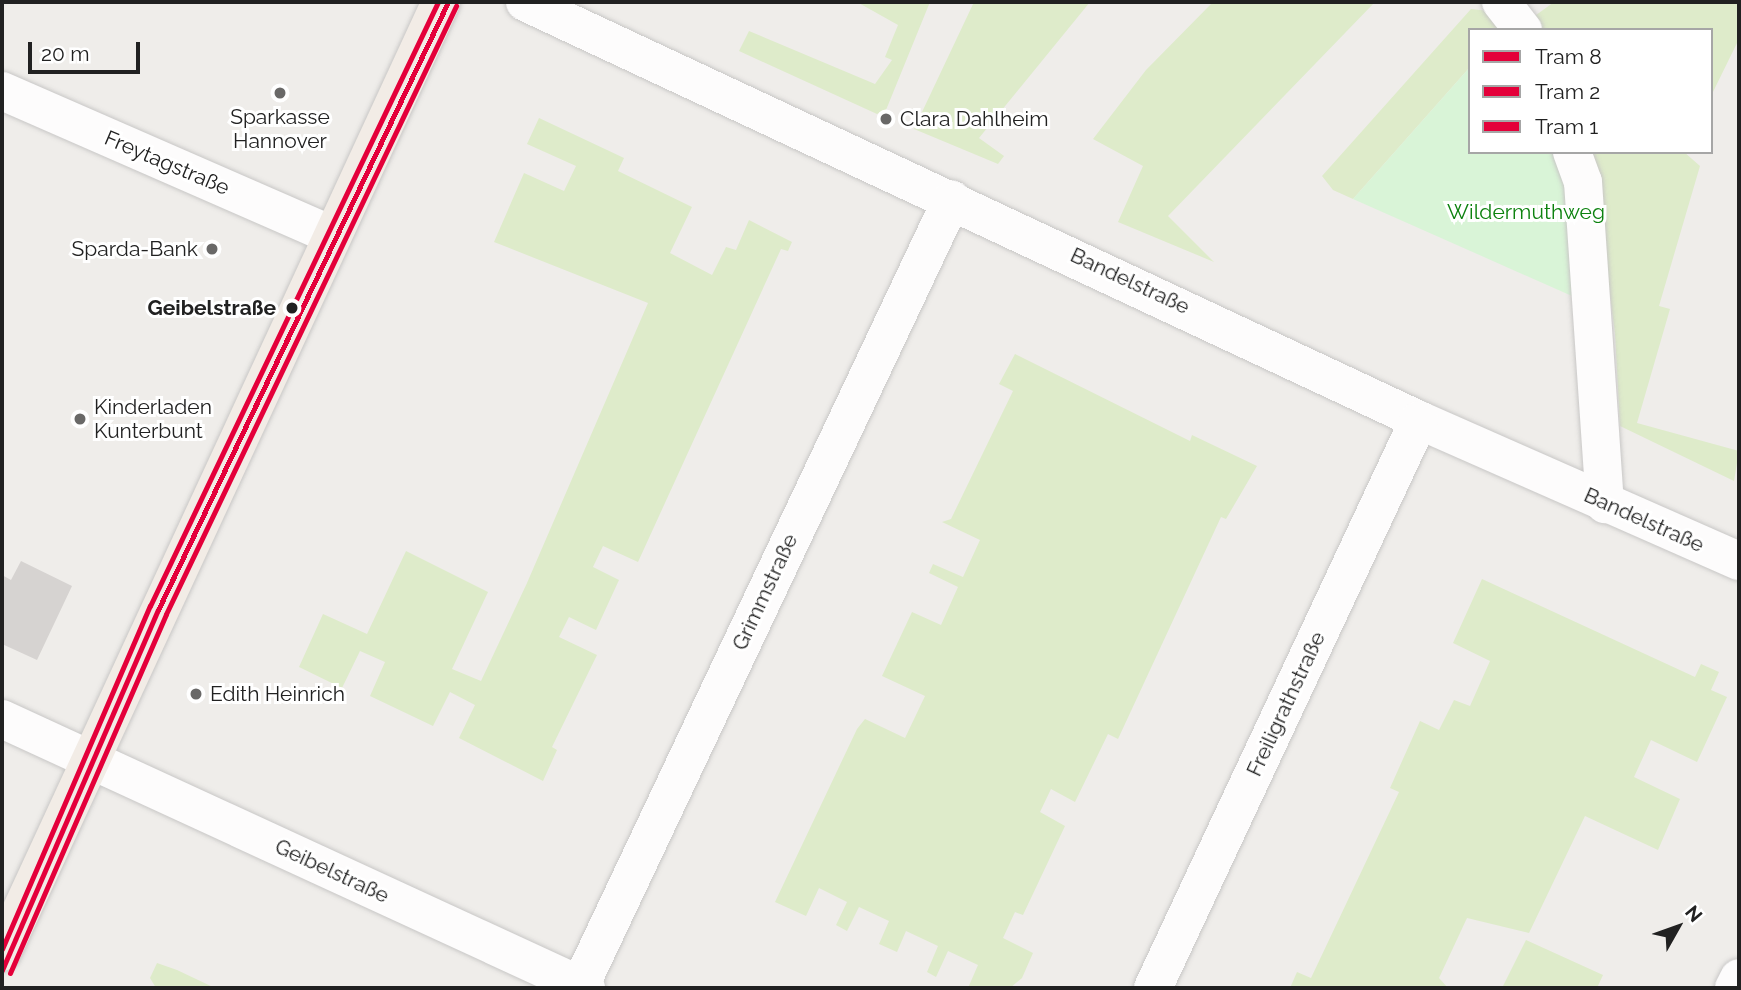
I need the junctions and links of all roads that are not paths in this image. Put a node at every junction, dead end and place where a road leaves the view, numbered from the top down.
1 (441, 2) edge
2 (526, 2) edge
3 (1501, 2) edge
4 (1521, 28) edge
5 (2, 92) edge
6 (1573, 154) edge
7 (952, 199) junction
8 (332, 235) junction
9 (1419, 419) junction
10 (1605, 503) junction
11 (1738, 555) edge
12 (2, 719) edge
13 (89, 760) junction
14 (2, 952) edge
15 (1739, 978) edge
16 (583, 987) edge
17 (1153, 988) edge
18 (1734, 988) edge

1 - 8 main road
2 - 7 street, Bandelstraße
3 - 4 street
5 - 8 street, Freytagstraße
6 - 10 street
7 - 9 street, Bandelstraße
7 - 16 street, Grimmstraße
8 - 13 main road
9 - 10 street, Bandelstraße
9 - 17 street, Freiligrathstraße
10 - 11 street, Bandelstraße
12 - 13 street, Geibelstraße
13 - 14 main road
13 - 16 street, Geibelstraße
15 - 18 street

